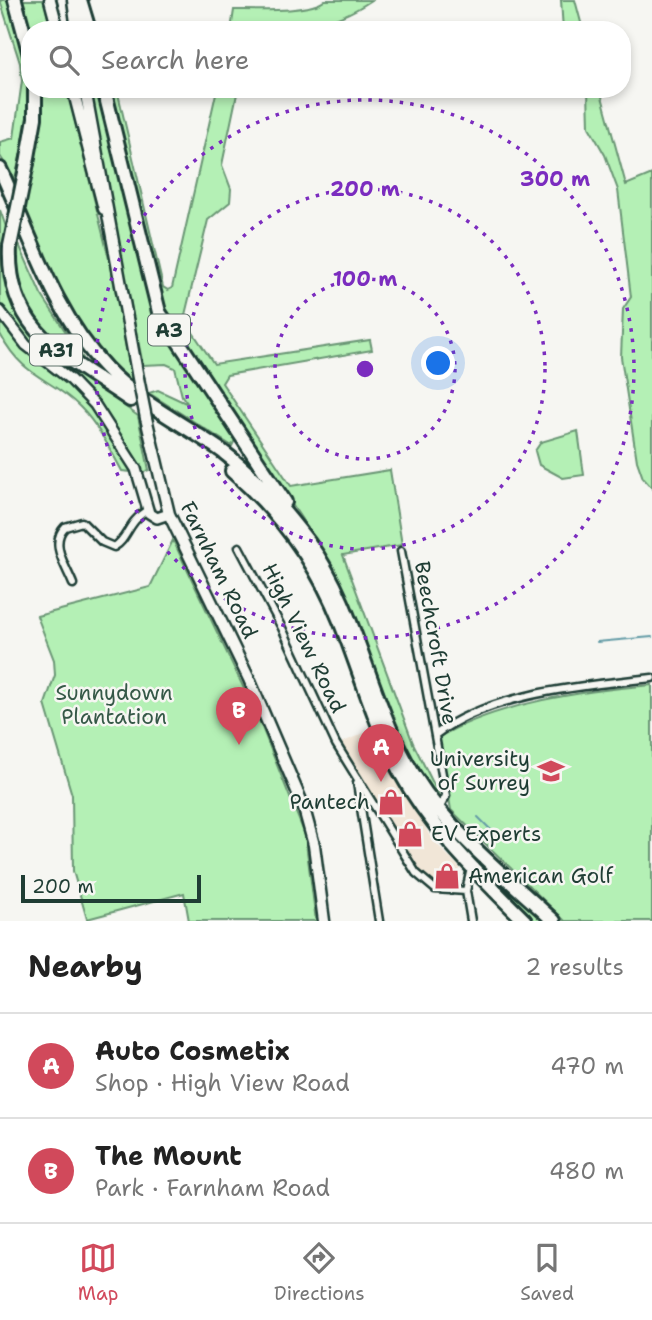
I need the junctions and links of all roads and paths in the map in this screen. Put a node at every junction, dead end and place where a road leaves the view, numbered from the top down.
1 (15, 0) edge
2 (50, 0) edge
3 (73, 0) edge
4 (80, 0) edge
5 (56, 21) edge
6 (76, 21) edge
7 (86, 21) edge
8 (21, 22) edge
9 (35, 98) edge
10 (75, 98) edge
11 (87, 98) edge
12 (106, 98) edge
13 (0, 169) edge
14 (0, 190) edge
15 (110, 226) junction
16 (0, 311) edge
17 (130, 400) junction
18 (147, 510) junction
19 (169, 514) junction
20 (306, 539) junction
21 (239, 547) dead end
22 (401, 551) dead end
23 (73, 584) dead end
24 (652, 678) edge
25 (435, 735) junction
26 (357, 781) junction
27 (372, 804) junction
28 (361, 808) junction
29 (433, 814) junction
30 (471, 868) junction
31 (466, 891) junction
32 (324, 921) edge
33 (379, 921) edge
34 (471, 921) edge
35 (525, 921) edge
36 (555, 921) edge

1 - 8 highway
2 - 5 main road
3 - 6 main road
4 - 7 highway
9 - 17 highway, A31, bridge
10 - 15 main road, Farnham Road
11 - 15 main road, Farnham Road
12 - 20 highway, A3
13 - 20 highway, A3
14 - 17 highway, A3
15 - 19 main road, Farnham Road, bridge
16 - 18 street
17 - 29 highway, A3
18 - 19 street
18 - 23 street
19 - 32 main road, Farnham Road
20 - 29 highway, A3
21 - 26 street, High View Road
22 - 25 street, Beechcroft Drive
24 - 25 street
25 - 29 street, Beechcroft Drive
26 - 27 street, High View Road
26 - 28 street, High View Road
27 - 28 street
27 - 31 street, High View Road
28 - 33 street, High View Road
29 - 30 highway, A3
29 - 36 highway, A3
30 - 31 street
30 - 35 highway, A3
31 - 34 street

